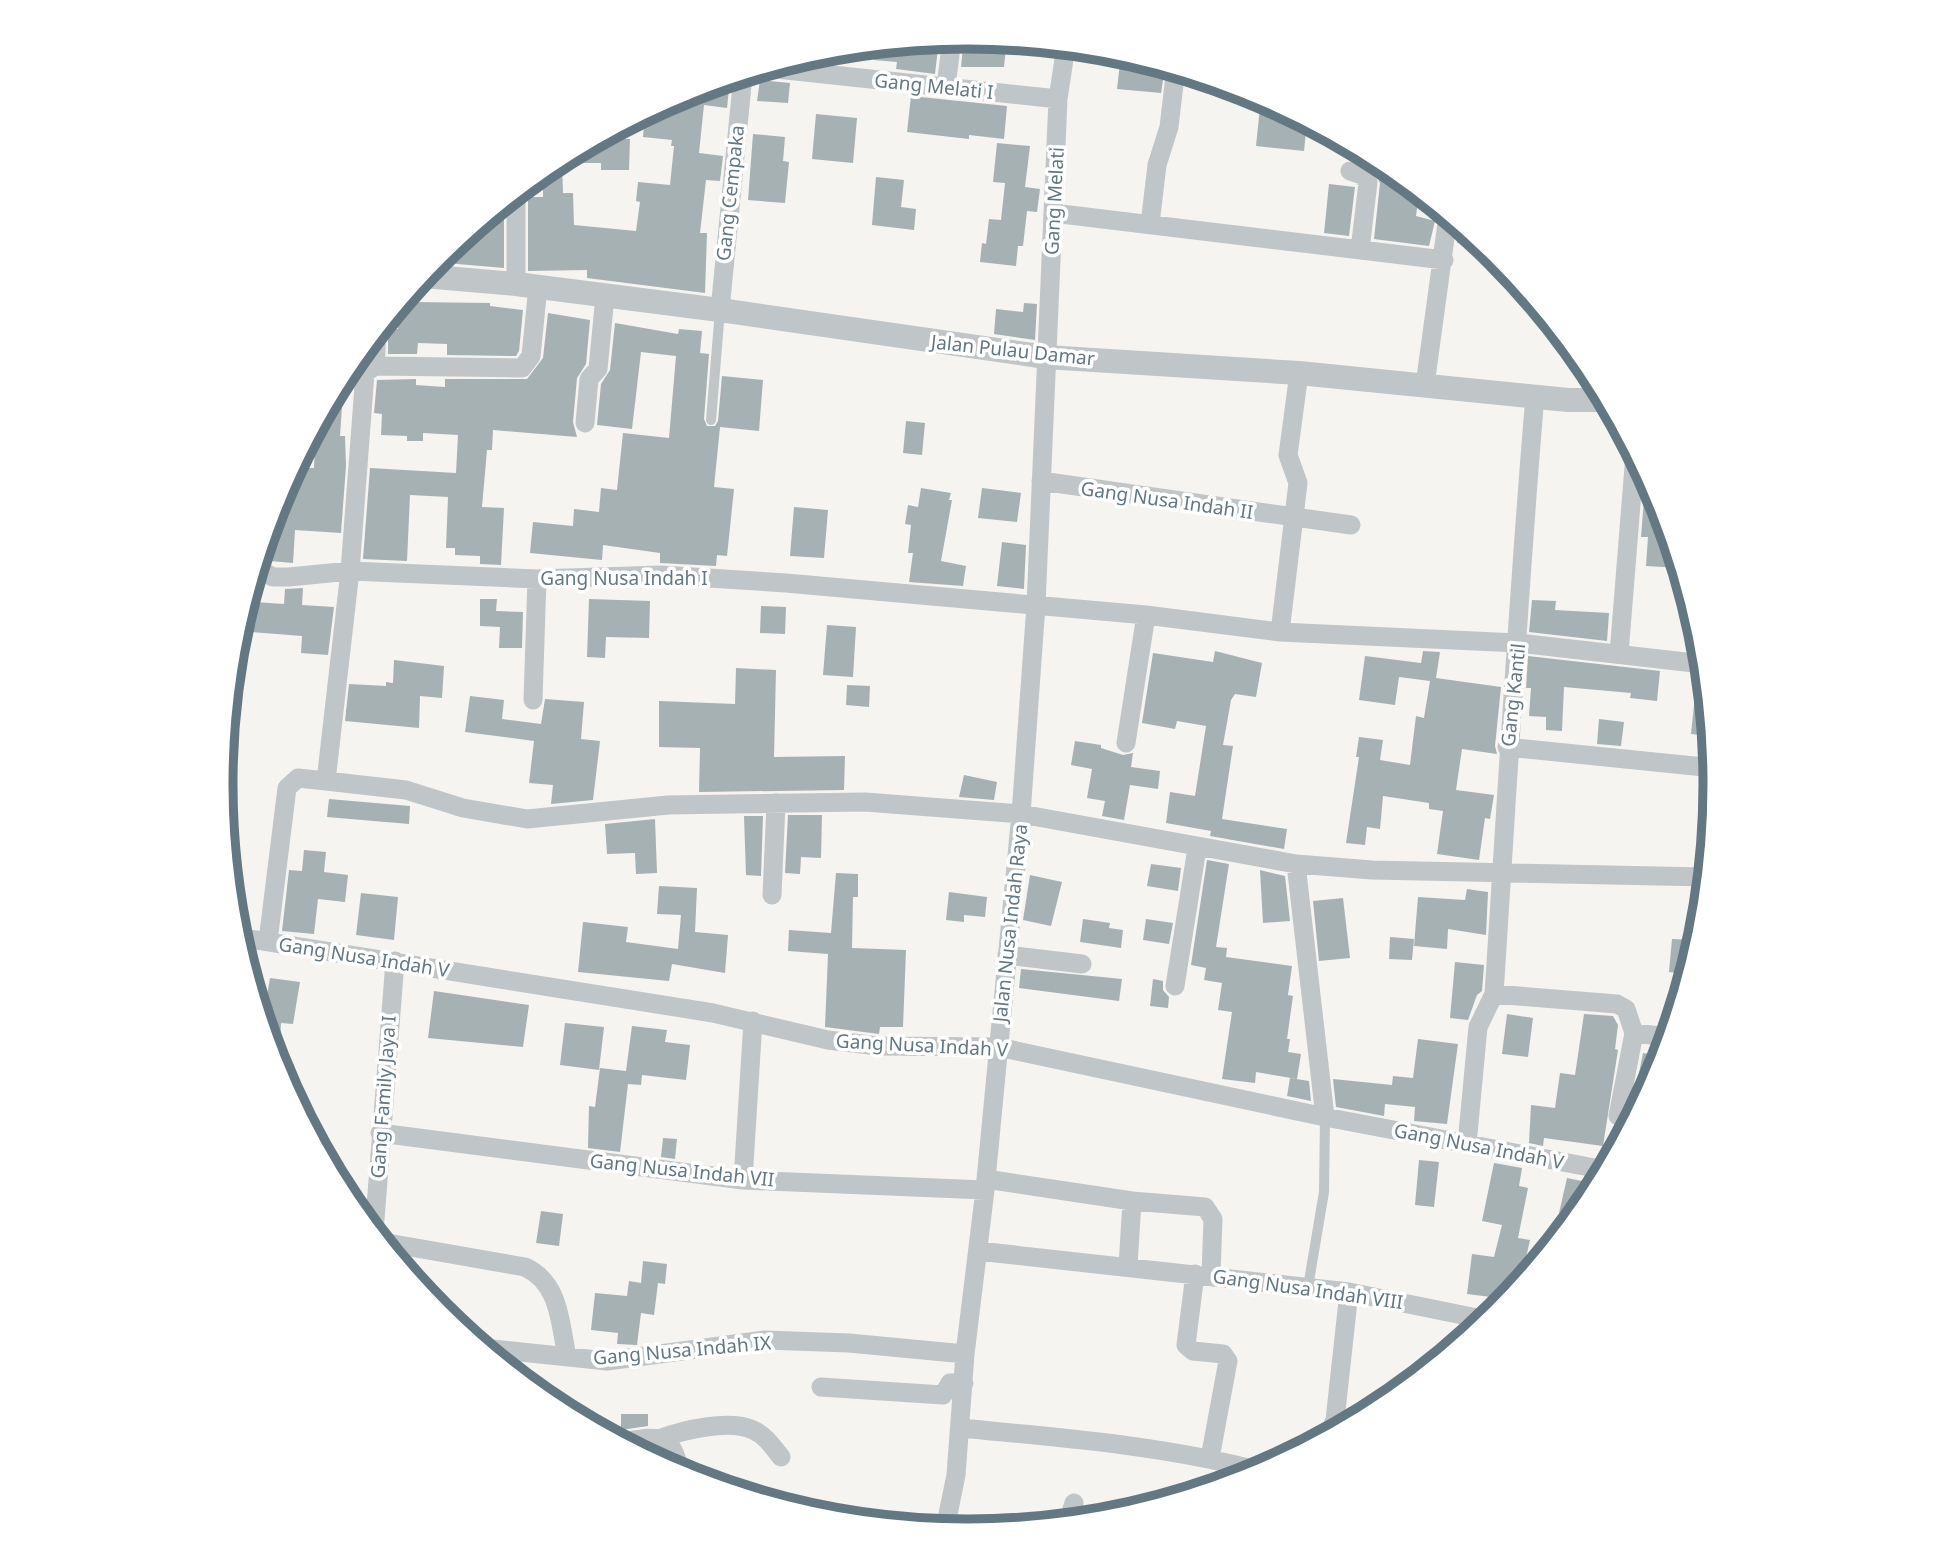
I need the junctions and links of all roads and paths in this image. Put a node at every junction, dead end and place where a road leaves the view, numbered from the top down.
1 (951, 50) edge
2 (1065, 55) edge
3 (792, 71) edge
4 (1175, 79) edge
5 (742, 85) edge
6 (946, 87) junction
7 (1058, 99) junction
8 (1350, 171) dead end
9 (517, 204) edge
10 (1053, 213) junction
11 (1150, 224) junction
12 (1447, 226) edge
13 (1360, 250) junction
14 (1444, 260) junction
15 (436, 277) edge
16 (527, 286) junction
17 (605, 296) junction
18 (720, 310) junction
19 (376, 350) edge
20 (1046, 357) junction
21 (375, 366) junction
22 (1299, 373) junction
23 (1425, 385) junction
24 (1535, 396) junction
25 (1594, 399) edge
26 (711, 420) dead end
27 (585, 422) dead end
28 (1633, 473) edge
29 (1041, 481) junction
30 (1293, 518) junction
31 (1351, 525) dead end
32 (350, 571) junction
33 (265, 573) edge
34 (537, 579) junction
35 (1036, 605) junction
36 (1146, 615) junction
37 (1280, 632) junction
38 (1518, 643) junction
39 (1619, 654) junction
40 (1693, 663) edge
41 (533, 700) dead end
42 (1126, 743) dead end
43 (1507, 747) junction
44 (1702, 767) edge
45 (326, 781) junction
46 (776, 803) junction
47 (1021, 814) junction
48 (1197, 848) junction
49 (1296, 864) junction
50 (1502, 871) junction
51 (1697, 877) edge
52 (772, 895) dead end
53 (250, 939) edge
54 (268, 941) junction
55 (1007, 955) junction
56 (395, 961) junction
57 (1082, 964) dead end
58 (1175, 986) dead end
59 (1494, 994) junction
60 (753, 1021) junction
61 (1634, 1034) junction
62 (1658, 1036) edge
63 (998, 1047) junction
64 (1618, 1116) dead end
65 (1325, 1117) junction
66 (380, 1133) junction
67 (1467, 1144) junction
68 (1595, 1168) edge
69 (743, 1180) junction
70 (985, 1185) junction
71 (1132, 1201) junction
72 (375, 1217) edge
73 (395, 1244) edge
74 (978, 1251) junction
75 (1128, 1266) junction
76 (1203, 1275) junction
77 (1308, 1287) junction
78 (1349, 1292) junction
79 (1474, 1317) edge
80 (499, 1350) edge
81 (965, 1354) junction
82 (567, 1357) junction
83 (964, 1383) junction
84 (821, 1387) dead end
85 (1339, 1419) edge
86 (961, 1428) junction
87 (659, 1439) junction
88 (638, 1441) edge
89 (781, 1457) dead end
90 (1210, 1458) junction
91 (677, 1459) edge
92 (1241, 1466) edge
93 (947, 1518) edge

1 - 6 street
2 - 7 street, Gang Melati
3 - 6 street, Gang Melati I
4 - 11 street
5 - 18 street, Gang Cempaka
6 - 7 street, Gang Melati I
7 - 10 street, Gang Melati
8 - 13 street
9 - 16 street
10 - 11 street
10 - 20 street, Gang Melati
11 - 13 street
12 - 14 street
13 - 14 street
14 - 23 street
15 - 16 street, Jalan Pulau Damar
16 - 17 street, Jalan Pulau Damar
16 - 21 street
17 - 18 street, Jalan Pulau Damar
17 - 27 street
18 - 20 street, Jalan Pulau Damar
18 - 26 lane
19 - 21 street
20 - 22 street, Jalan Pulau Damar
20 - 29 street, Jalan Nusa Indah Raya
21 - 32 street
22 - 23 street, Jalan Pulau Damar
22 - 30 street
23 - 24 street, Jalan Pulau Damar
24 - 25 street, Jalan Pulau Damar
24 - 38 street, Gang Kantil
28 - 39 street
29 - 30 street, Gang Nusa Indah II
29 - 35 street, Jalan Nusa Indah Raya
30 - 31 street, Gang Nusa Indah II
30 - 37 street
32 - 33 street, Gang Nusa Indah I
32 - 34 street, Gang Nusa Indah I
32 - 45 street
34 - 35 street, Gang Nusa Indah I
34 - 41 street
35 - 36 street, Gang Nusa Indah I
35 - 47 street, Jalan Nusa Indah Raya
36 - 37 street, Gang Nusa Indah I
36 - 42 street
37 - 38 street, Gang Nusa Indah I
38 - 39 street, Gang Nusa Indah I
38 - 43 street, Gang Kantil
39 - 40 street, Gang Nusa Indah I
43 - 44 street
43 - 50 street, Gang Kantil
45 - 46 street
45 - 54 street
46 - 47 street
46 - 52 street
47 - 48 street
47 - 55 street, Jalan Nusa Indah Raya
48 - 49 street
48 - 58 street
49 - 50 street
49 - 65 street
50 - 51 street
50 - 59 street, Gang Kantil
53 - 54 street, Gang Nusa Indah V
54 - 56 street, Gang Nusa Indah V
55 - 57 street
55 - 63 street, Jalan Nusa Indah Raya
56 - 60 street, Gang Nusa Indah V
56 - 66 street, Gang Family Jaya I
59 - 61 street
59 - 67 street
60 - 63 street, Gang Nusa Indah V
60 - 69 street
61 - 62 street
61 - 64 street
63 - 65 street, Gang Nusa Indah V
63 - 70 street, Jalan Nusa Indah Raya
65 - 67 street, Gang Nusa Indah V
65 - 77 lane
66 - 69 street, Gang Nusa Indah VII
66 - 72 street, Gang Family Jaya I
67 - 68 street, Gang Nusa Indah V
69 - 70 street, Gang Nusa Indah VII
70 - 71 street
70 - 74 street, Jalan Nusa Indah Raya
71 - 75 street
71 - 76 street
73 - 82 street
74 - 75 street, Gang Nusa Indah VIII
74 - 81 street, Jalan Nusa Indah Raya
75 - 76 street, Gang Nusa Indah VIII
76 - 77 street, Gang Nusa Indah VIII
76 - 90 street
77 - 78 street, Gang Nusa Indah VIII
78 - 79 street, Gang Nusa Indah VIII
78 - 85 street
80 - 82 street, Gang Nusa Indah IX
81 - 82 street, Gang Nusa Indah IX
81 - 83 street, Jalan Nusa Indah Raya
83 - 84 street
83 - 86 street, Jalan Nusa Indah Raya
86 - 90 street
86 - 93 street, Jalan Nusa Indah Raya
87 - 88 street
87 - 89 street
87 - 91 street
90 - 92 street

